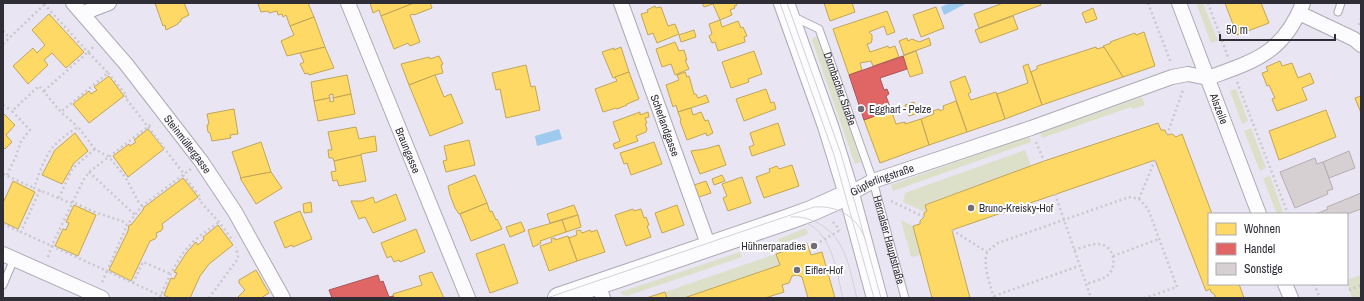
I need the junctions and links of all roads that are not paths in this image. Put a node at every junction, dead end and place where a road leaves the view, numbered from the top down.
1 (73, 3) edge
2 (109, 3) edge
3 (348, 3) edge
4 (622, 3) edge
5 (1178, 3) edge
6 (1341, 3) edge
7 (1301, 8) edge
8 (786, 9) edge
9 (1338, 12) dead end
10 (83, 13) junction
11 (1361, 45) edge
12 (1208, 78) junction
13 (873, 181) junction
14 (849, 194) junction
15 (1258, 213) edge
16 (709, 246) junction
17 (9, 256) edge
18 (3, 285) edge
19 (1285, 285) edge
20 (600, 291) edge
21 (102, 298) edge
22 (283, 298) edge
23 (468, 298) edge
24 (558, 298) edge
25 (877, 298) edge
26 (904, 298) edge
27 (1291, 298) edge

1 - 10 street, Steinmüllergasse
2 - 10 street
3 - 23 street, Braungasse
4 - 16 street, Scherlandgasse
5 - 12 street, Alszeile
6 - 9 lane
7 - 11 street
7 - 12 street
8 - 13 lane, Dornbacher Straße
8 - 14 main road, Dornbacher Straße
10 - 22 street, Steinmüllergasse
12 - 13 street, Güpferlingstraße
12 - 15 street, Alszeile
13 - 14 street, Güpferlingstraße
13 - 26 lane, Hernalser Hauptstraße
14 - 16 main road, Güpferlingstraße
14 - 25 main road
16 - 20 main road, Güpferlingstraße
17 - 18 lane
17 - 21 street
19 - 27 street
20 - 24 main road, Güpferlingstraße

